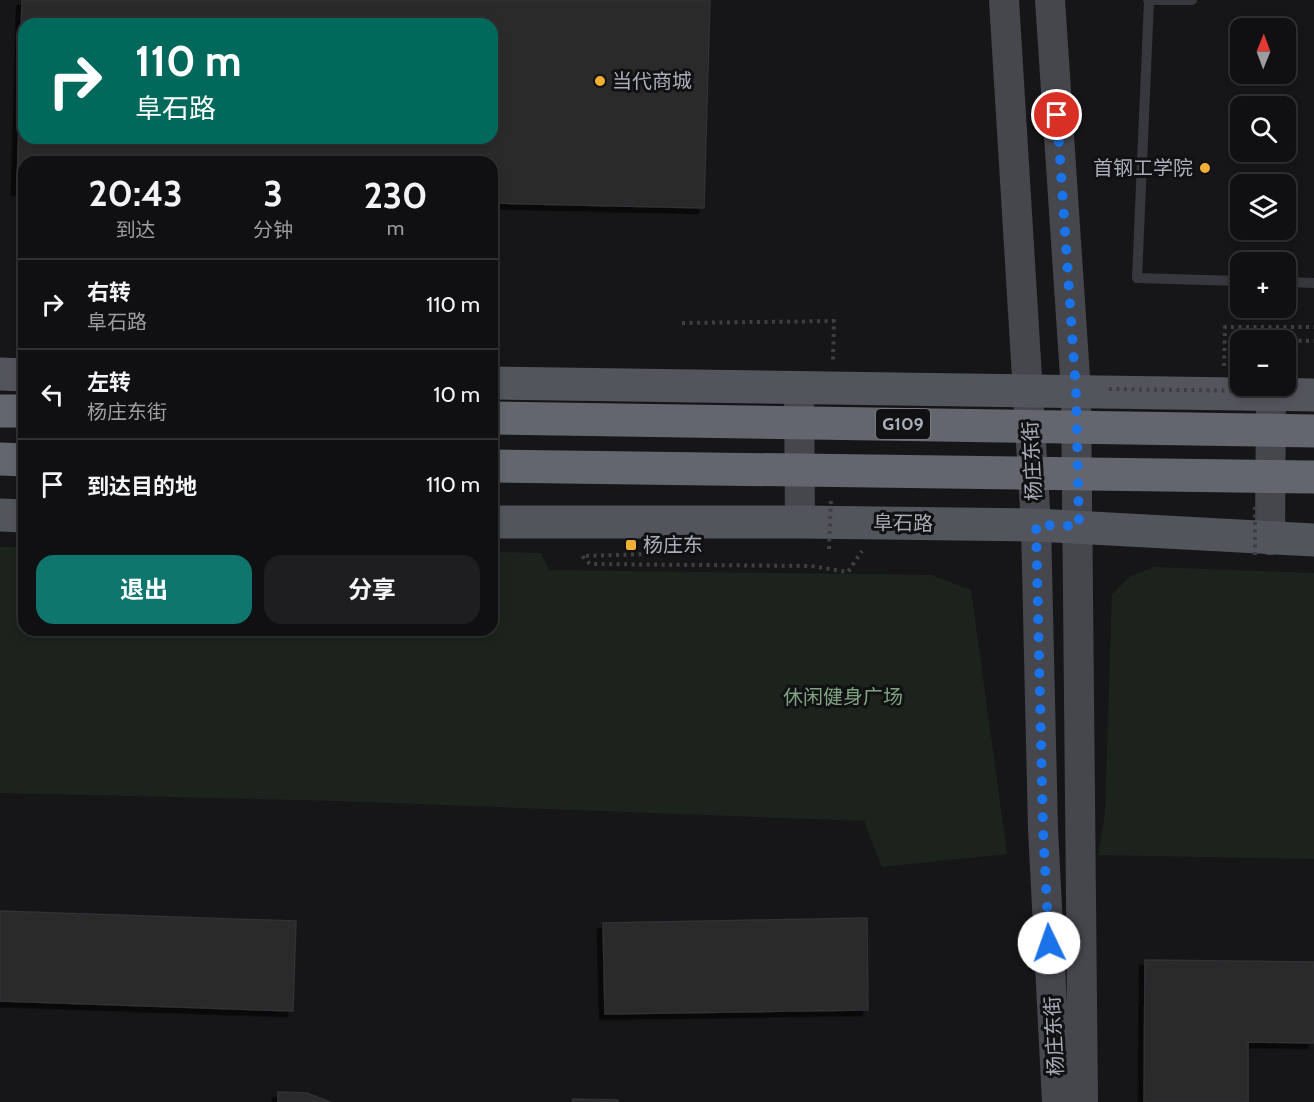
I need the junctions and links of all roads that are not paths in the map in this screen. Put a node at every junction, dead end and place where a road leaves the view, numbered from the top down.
1 (1004, 0) edge
2 (1050, 0) edge
3 (1148, 0) edge
4 (1192, 0) edge
5 (1230, 281) edge
6 (1296, 282) edge
7 (1314, 283) edge
8 (0, 374) edge
9 (18, 375) edge
10 (498, 383) edge
11 (1230, 384) edge
12 (799, 388) junction
13 (1029, 392) junction
14 (1076, 392) junction
15 (1296, 393) edge
16 (1314, 394) edge
17 (1265, 396) edge
18 (0, 411) edge
19 (18, 411) edge
20 (498, 418) edge
21 (1314, 431) edge
22 (0, 459) edge
23 (18, 460) edge
24 (498, 466) edge
25 (1314, 477) edge
26 (0, 515) edge
27 (18, 516) edge
28 (498, 522) edge
29 (800, 522) junction
30 (1036, 525) junction
31 (1079, 526) junction
32 (1314, 540) edge
33 (1262, 547) junction
34 (1057, 1102) edge
35 (1083, 1102) edge

1 - 13 street, 杨庄东街
2 - 14 street, 杨庄东街
3 - 4 lane
3 - 5 lane
6 - 7 lane
8 - 9 main road
10 - 12 main road
11 - 14 main road
12 - 13 main road
12 - 29 street
13 - 14 main road
13 - 30 street, 杨庄东街
14 - 31 street, 杨庄东街
15 - 16 main road
17 - 33 street
18 - 19 highway
20 - 21 highway, G109, bridge
22 - 23 highway
24 - 25 highway, bridge
26 - 27 main road
28 - 29 main road, 阜石路
29 - 30 main road, 阜石路
30 - 31 main road, 阜石路
30 - 34 street, 杨庄东街
31 - 33 main road, 阜石路
31 - 35 street, 杨庄东街
32 - 33 main road, 阜石路

